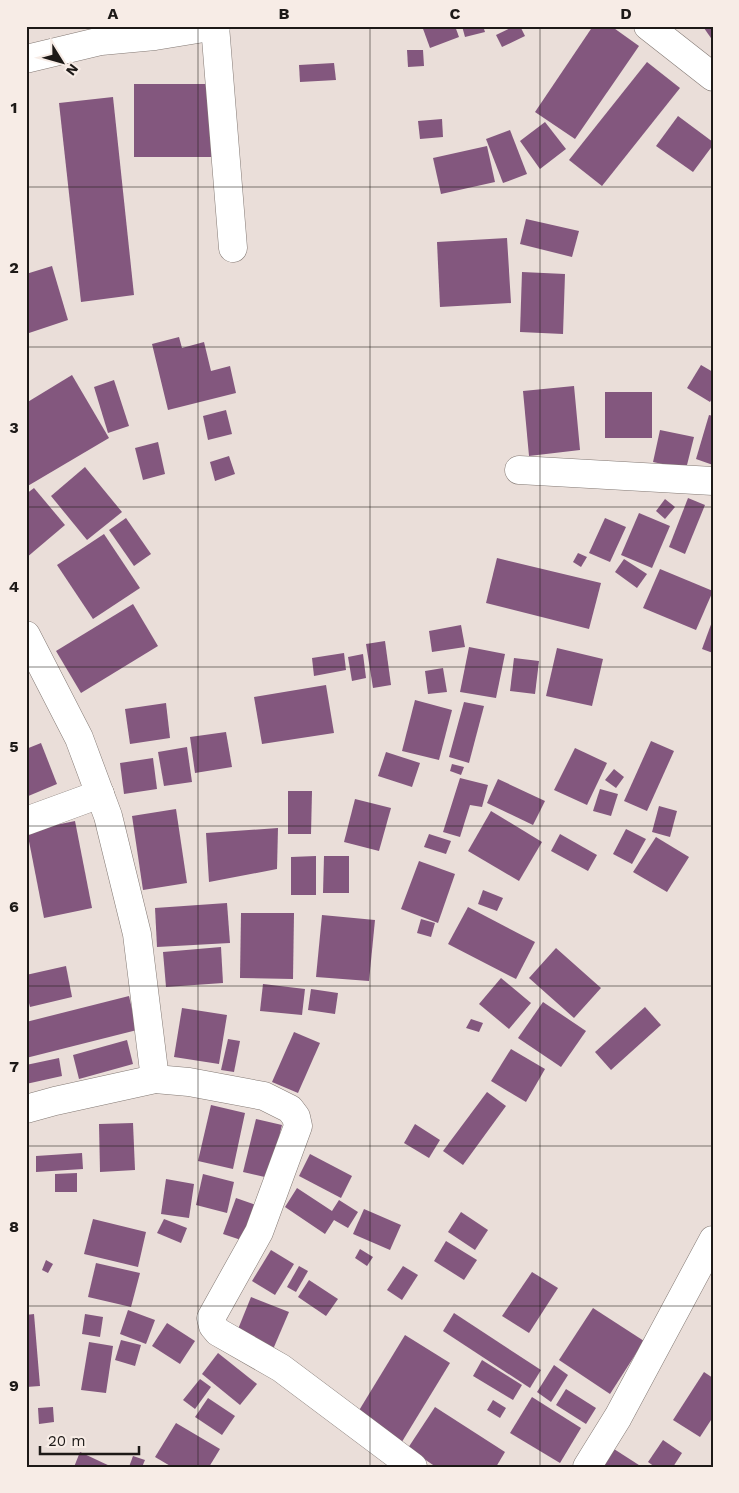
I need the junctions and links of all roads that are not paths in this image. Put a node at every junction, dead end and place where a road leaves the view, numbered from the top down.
1 (215, 26) edge
2 (648, 26) edge
3 (155, 31) edge
4 (26, 59) edge
5 (713, 77) edge
6 (233, 248) dead end
7 (519, 470) dead end
8 (713, 481) edge
9 (26, 634) edge
10 (100, 794) junction
11 (26, 821) edge
12 (155, 1079) junction
13 (26, 1109) edge
14 (713, 1240) edge
15 (413, 1467) edge
16 (587, 1467) edge

1 - 3 street
1 - 6 street
2 - 5 street
3 - 4 street
7 - 8 street
9 - 10 street
10 - 11 street
10 - 12 street
12 - 13 street
12 - 15 street
14 - 16 street

